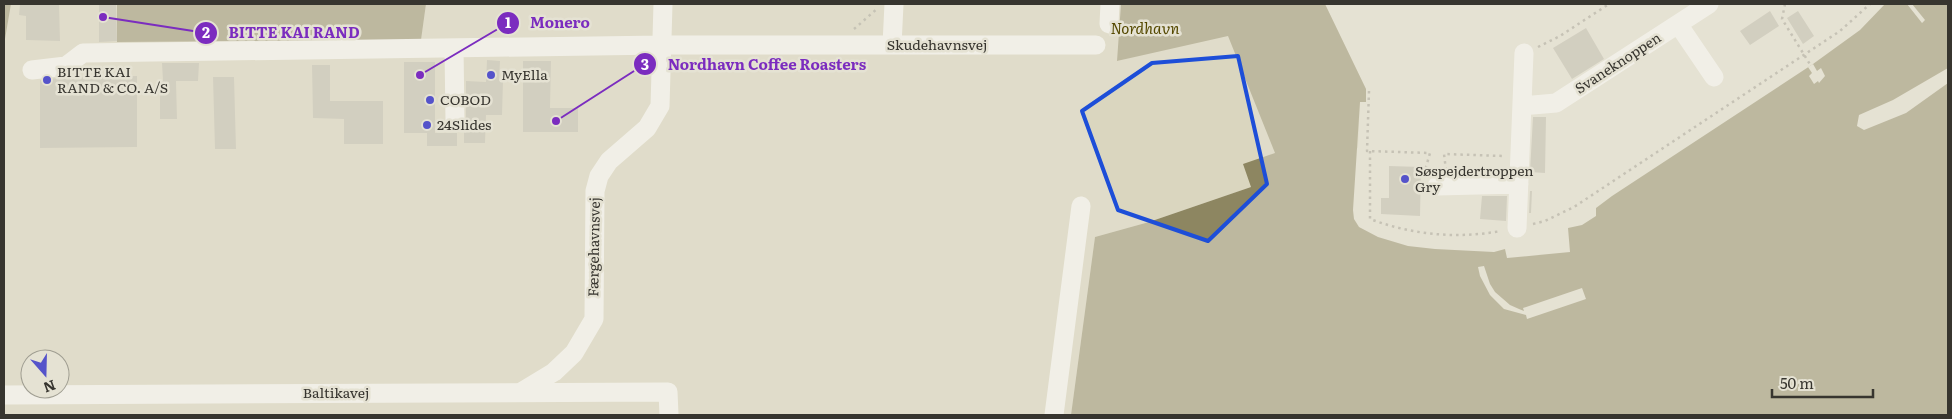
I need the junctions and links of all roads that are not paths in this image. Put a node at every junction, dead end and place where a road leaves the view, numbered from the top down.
1 (663, 4) edge
2 (894, 4) edge
3 (1110, 4) edge
4 (1709, 4) edge
5 (1110, 24) dead end
6 (1678, 24) junction
7 (662, 45) junction
8 (892, 45) junction
9 (1096, 45) dead end
10 (454, 48) junction
11 (1524, 53) road end
12 (32, 70) dead end
13 (1714, 77) dead end
14 (1522, 106) junction
15 (455, 120) dead end
16 (1519, 184) junction
17 (1437, 186) dead end
18 (1081, 206) dead end
19 (1517, 228) road end
20 (520, 392) junction
21 (4, 395) edge
22 (669, 415) edge
23 (1054, 415) edge

1 - 7 street, Færgehavnsvej
2 - 8 street
3 - 5 street
4 - 6 street, Svaneknoppen
6 - 13 street
6 - 14 street, Svaneknoppen
7 - 8 street, Skudehavnsvej
7 - 10 street, Skudehavnsvej
7 - 20 street, Færgehavnsvej
8 - 9 street, Skudehavnsvej
10 - 12 street, Skudehavnsvej
10 - 15 street
11 - 14 street
14 - 16 street
16 - 17 street
16 - 19 street
18 - 23 street
20 - 21 street, Baltikavej
20 - 22 street, Baltikavej

